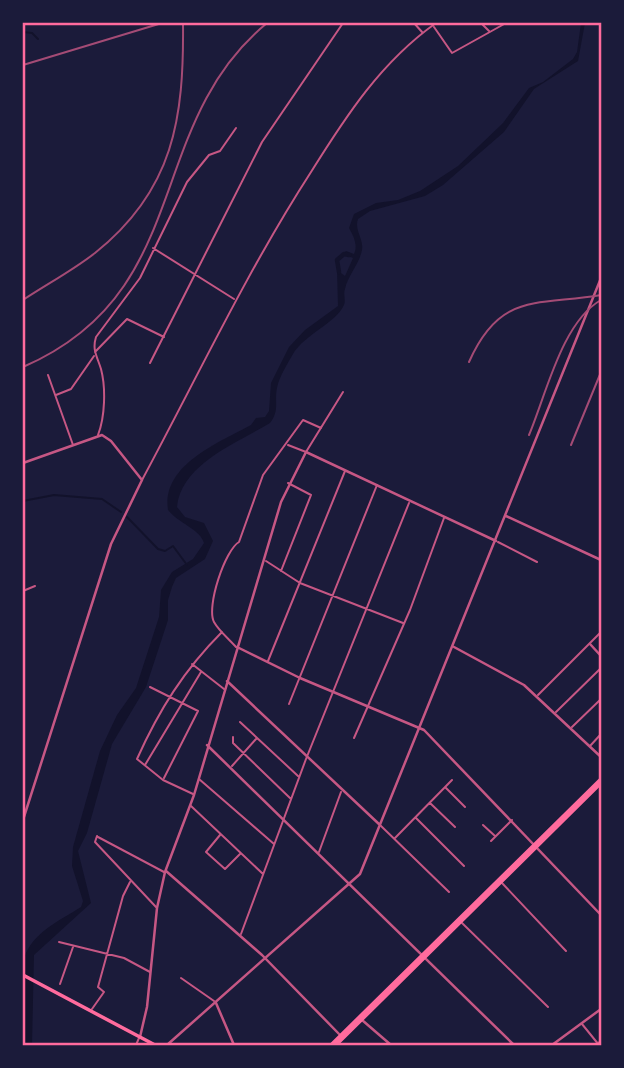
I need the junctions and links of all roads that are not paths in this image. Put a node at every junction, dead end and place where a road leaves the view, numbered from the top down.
1 (343, 23) edge
2 (414, 23) edge
3 (436, 23) edge
4 (481, 23) edge
5 (506, 23) edge
6 (433, 25) junction
7 (490, 32) junction
8 (422, 33) junction
9 (236, 128) dead end
10 (152, 248) junction
11 (197, 275) junction
12 (601, 278) edge
13 (235, 299) junction
14 (164, 337) junction
15 (94, 354) junction
16 (150, 363) dead end
17 (48, 375) dead end
18 (343, 392) dead end
19 (56, 395) junction
20 (321, 428) junction
21 (98, 435) junction
22 (287, 444) junction
23 (73, 446) junction
24 (306, 452) junction
25 (23, 463) edge
26 (345, 470) junction
27 (142, 480) junction
28 (288, 483) junction
29 (377, 485) junction
30 (410, 500) junction
31 (505, 516) junction
32 (444, 517) junction
33 (496, 541) junction
34 (263, 559) junction
35 (601, 560) edge
36 (537, 562) dead end
37 (280, 571) junction
38 (300, 583) junction
39 (35, 586) dead end
40 (23, 591) edge
41 (334, 595) junction
42 (368, 608) junction
43 (404, 624) junction
44 (222, 632) junction
45 (601, 632) edge
46 (590, 644) junction
47 (237, 647) junction
48 (452, 647) junction
49 (601, 656) edge
50 (191, 663) junction
51 (267, 663) junction
52 (601, 668) edge
53 (201, 672) junction
54 (300, 678) junction
55 (227, 681) junction
56 (150, 687) dead end
57 (224, 690) junction
58 (335, 693) junction
59 (169, 695) junction
60 (538, 695) junction
61 (601, 699) edge
62 (182, 702) junction
63 (289, 704) dead end
64 (368, 706) junction
65 (556, 712) junction
66 (240, 722) dead end
67 (420, 727) junction
68 (572, 728) junction
69 (601, 734) edge
70 (233, 737) dead end
71 (256, 738) junction
72 (354, 738) dead end
73 (207, 745) junction
74 (590, 746) junction
75 (243, 753) junction
76 (601, 757) edge
77 (306, 759) junction
78 (144, 766) junction
79 (231, 767) junction
80 (198, 778) junction
81 (299, 778) junction
82 (163, 780) junction
83 (452, 780) dead end
84 (601, 781) edge
85 (445, 788) junction
86 (342, 790) junction
87 (194, 795) junction
88 (291, 800) junction
89 (430, 802) junction
90 (190, 806) junction
91 (466, 807) dead end
92 (415, 817) junction
93 (284, 819) junction
94 (23, 820) edge
95 (512, 820) junction
96 (380, 825) junction
97 (483, 825) dead end
98 (454, 827) dead end
99 (221, 834) junction
100 (495, 837) junction
101 (394, 839) junction
102 (491, 841) dead end
103 (537, 844) junction
104 (275, 845) junction
105 (319, 852) junction
106 (240, 853) junction
107 (464, 866) dead end
108 (165, 872) junction
109 (265, 876) junction
110 (500, 881) junction
111 (130, 882) junction
112 (351, 884) junction
113 (449, 892) dead end
114 (157, 908) junction
115 (601, 915) edge
116 (461, 922) junction
117 (240, 935) junction
118 (59, 942) dead end
119 (74, 946) junction
120 (566, 951) dead end
121 (107, 954) junction
122 (424, 956) junction
123 (266, 959) junction
124 (151, 972) junction
125 (23, 975) edge
126 (181, 978) dead end
127 (60, 984) dead end
128 (216, 1003) junction
129 (548, 1007) dead end
130 (601, 1009) edge
131 (90, 1010) junction
132 (360, 1019) junction
133 (582, 1023) junction
134 (140, 1037) junction
135 (342, 1037) junction
136 (601, 1041) edge
137 (136, 1045) edge
138 (155, 1045) edge
139 (167, 1045) edge
140 (234, 1045) edge
141 (334, 1045) edge
142 (391, 1045) edge
143 (514, 1045) edge
144 (552, 1045) edge
145 (598, 1045) edge

1 - 11 street
2 - 8 street
3 - 6 street
4 - 7 street
5 - 7 street
6 - 7 street
6 - 8 street
8 - 13 street
9 - 10 street
10 - 11 street
10 - 15 street
11 - 13 street
11 - 14 street
12 - 31 street
13 - 27 street
14 - 15 street
14 - 16 street
15 - 19 street
15 - 21 street
17 - 19 street
18 - 20 street
19 - 23 street
20 - 22 street
20 - 24 street
21 - 23 street
21 - 27 street
22 - 24 street
22 - 44 street
23 - 25 street
24 - 26 street
24 - 28 street
26 - 29 street
26 - 38 street
27 - 94 street
28 - 34 street
28 - 37 street
29 - 30 street
29 - 41 street
30 - 32 street
30 - 42 street
31 - 33 street
31 - 35 street
32 - 33 street
32 - 43 street
33 - 36 street
33 - 48 street
34 - 37 street
34 - 47 street
37 - 38 street
38 - 41 street
38 - 51 street
39 - 40 street
41 - 42 street
41 - 54 street
42 - 43 street
42 - 58 street
43 - 64 street
44 - 47 street
44 - 50 street
45 - 46 street
46 - 49 street
46 - 60 street
47 - 51 street
47 - 55 street
48 - 60 street
48 - 67 street
50 - 53 street
50 - 59 street
51 - 54 street
52 - 65 street
53 - 57 street
53 - 62 street
54 - 58 street
54 - 63 street
55 - 57 street
55 - 77 street
56 - 59 street
57 - 73 street
58 - 64 street
58 - 77 street
59 - 62 street
59 - 78 street
60 - 65 street
61 - 68 street
62 - 78 street
62 - 82 street
64 - 67 street
64 - 72 street
65 - 68 street
66 - 71 street
67 - 95 street
67 - 96 street
68 - 74 street
69 - 74 street
70 - 75 street
71 - 75 street
71 - 81 street
73 - 79 street
73 - 80 street
74 - 76 street
75 - 79 street
75 - 88 street
77 - 81 street
77 - 86 street
78 - 82 street
79 - 93 street
80 - 87 street
80 - 104 street
81 - 88 street
82 - 87 street
83 - 85 street
84 - 103 main road
85 - 89 street
85 - 91 street
86 - 96 street
86 - 105 street
87 - 90 street
88 - 93 street
89 - 92 street
89 - 98 street
90 - 99 street
90 - 108 street
92 - 101 street
92 - 107 street
93 - 104 street
93 - 105 street
95 - 100 street
95 - 103 street
96 - 101 street
96 - 112 street
97 - 100 street
99 - 106 street
99 - 106 street
100 - 102 street
101 - 113 street
103 - 110 main road
103 - 115 street
104 - 109 street
105 - 112 street
106 - 109 street
108 - 111 street
108 - 114 street
108 - 117 street
109 - 117 street
110 - 116 main road
110 - 120 street
110 - 122 main road
111 - 114 street
111 - 121 street
112 - 122 street
112 - 123 street
114 - 124 street
116 - 122 main road
116 - 129 street
117 - 123 street
118 - 119 street
119 - 121 street
119 - 127 street
121 - 124 street
121 - 131 street
122 - 132 main road
122 - 143 street
123 - 128 street
123 - 135 street
124 - 134 street
125 - 131 main road
126 - 128 street
128 - 139 street
128 - 140 street
130 - 133 street
131 - 134 main road
132 - 135 main road
132 - 142 street
133 - 144 street
133 - 145 street
134 - 137 street
134 - 138 main road
135 - 141 main road
136 - 145 street

